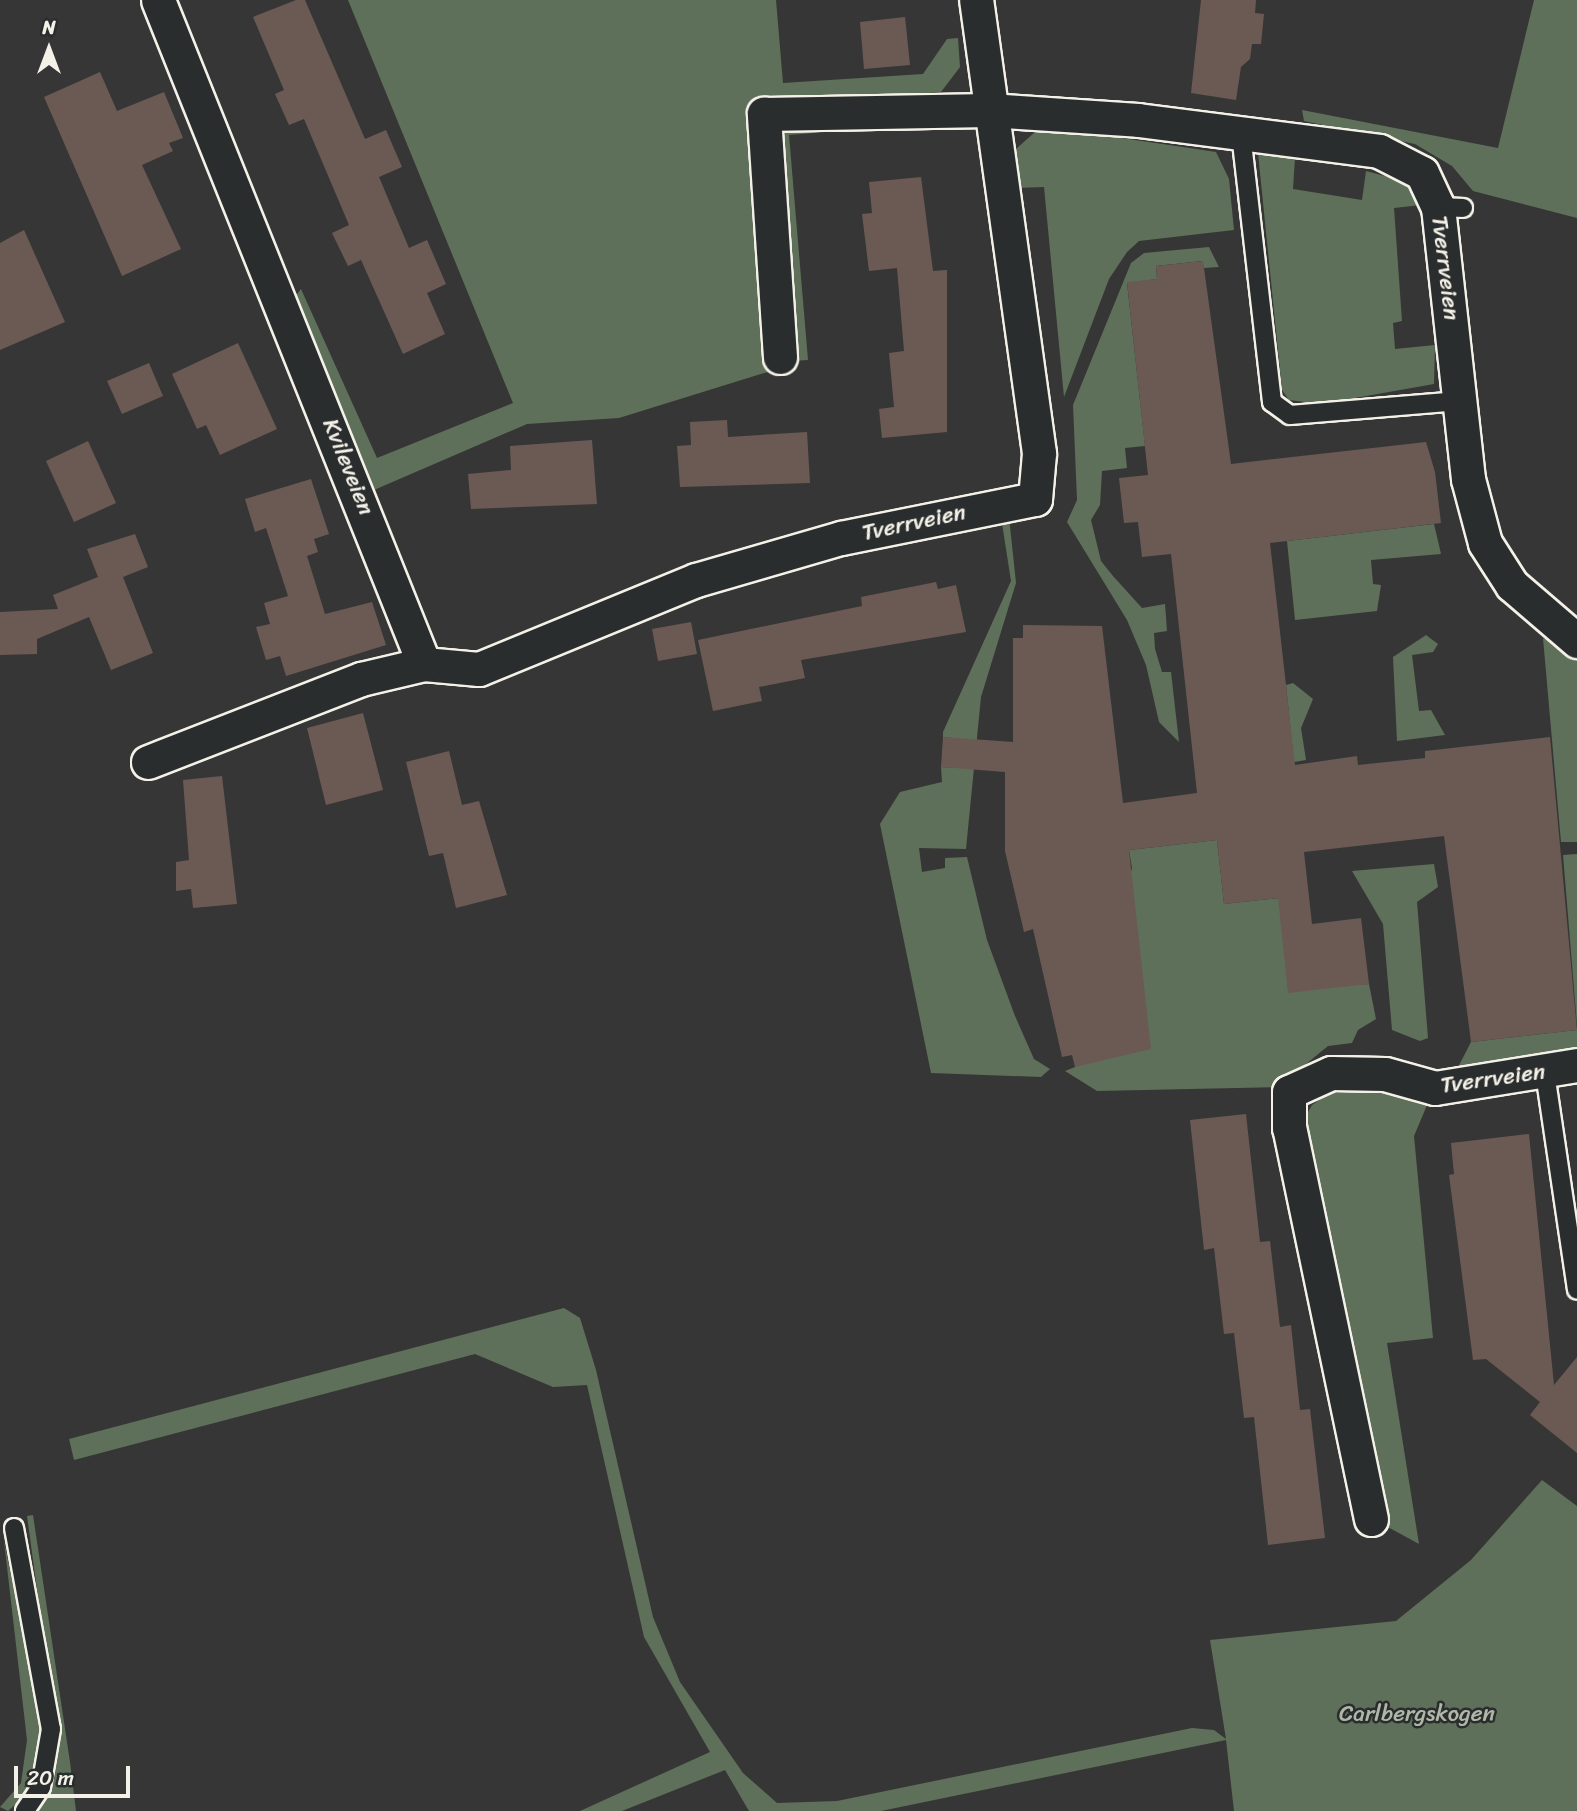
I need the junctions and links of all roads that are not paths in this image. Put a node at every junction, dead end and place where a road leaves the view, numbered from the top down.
1 (158, 0) edge
2 (976, 0) edge
3 (989, 110) junction
4 (1241, 134) junction
5 (780, 357) dead end
6 (1462, 401) junction
7 (1577, 642) edge
8 (424, 664) junction
9 (148, 762) dead end
10 (1577, 1065) edge
11 (1545, 1073) junction
12 (1577, 1290) edge
13 (1371, 1519) dead end
14 (14, 1528) dead end
15 (25, 1811) edge

1 - 8 street, Kvileveien
2 - 3 street, Tverrveien
3 - 4 street, Tverrveien
3 - 5 street, Tverrveien
3 - 8 street, Tverrveien
4 - 6 street, Tverrveien
4 - 6 lane
6 - 7 street, Tverrveien
8 - 9 street
10 - 11 street, Tverrveien
11 - 12 lane
11 - 13 street, Tverrveien
14 - 15 lane

